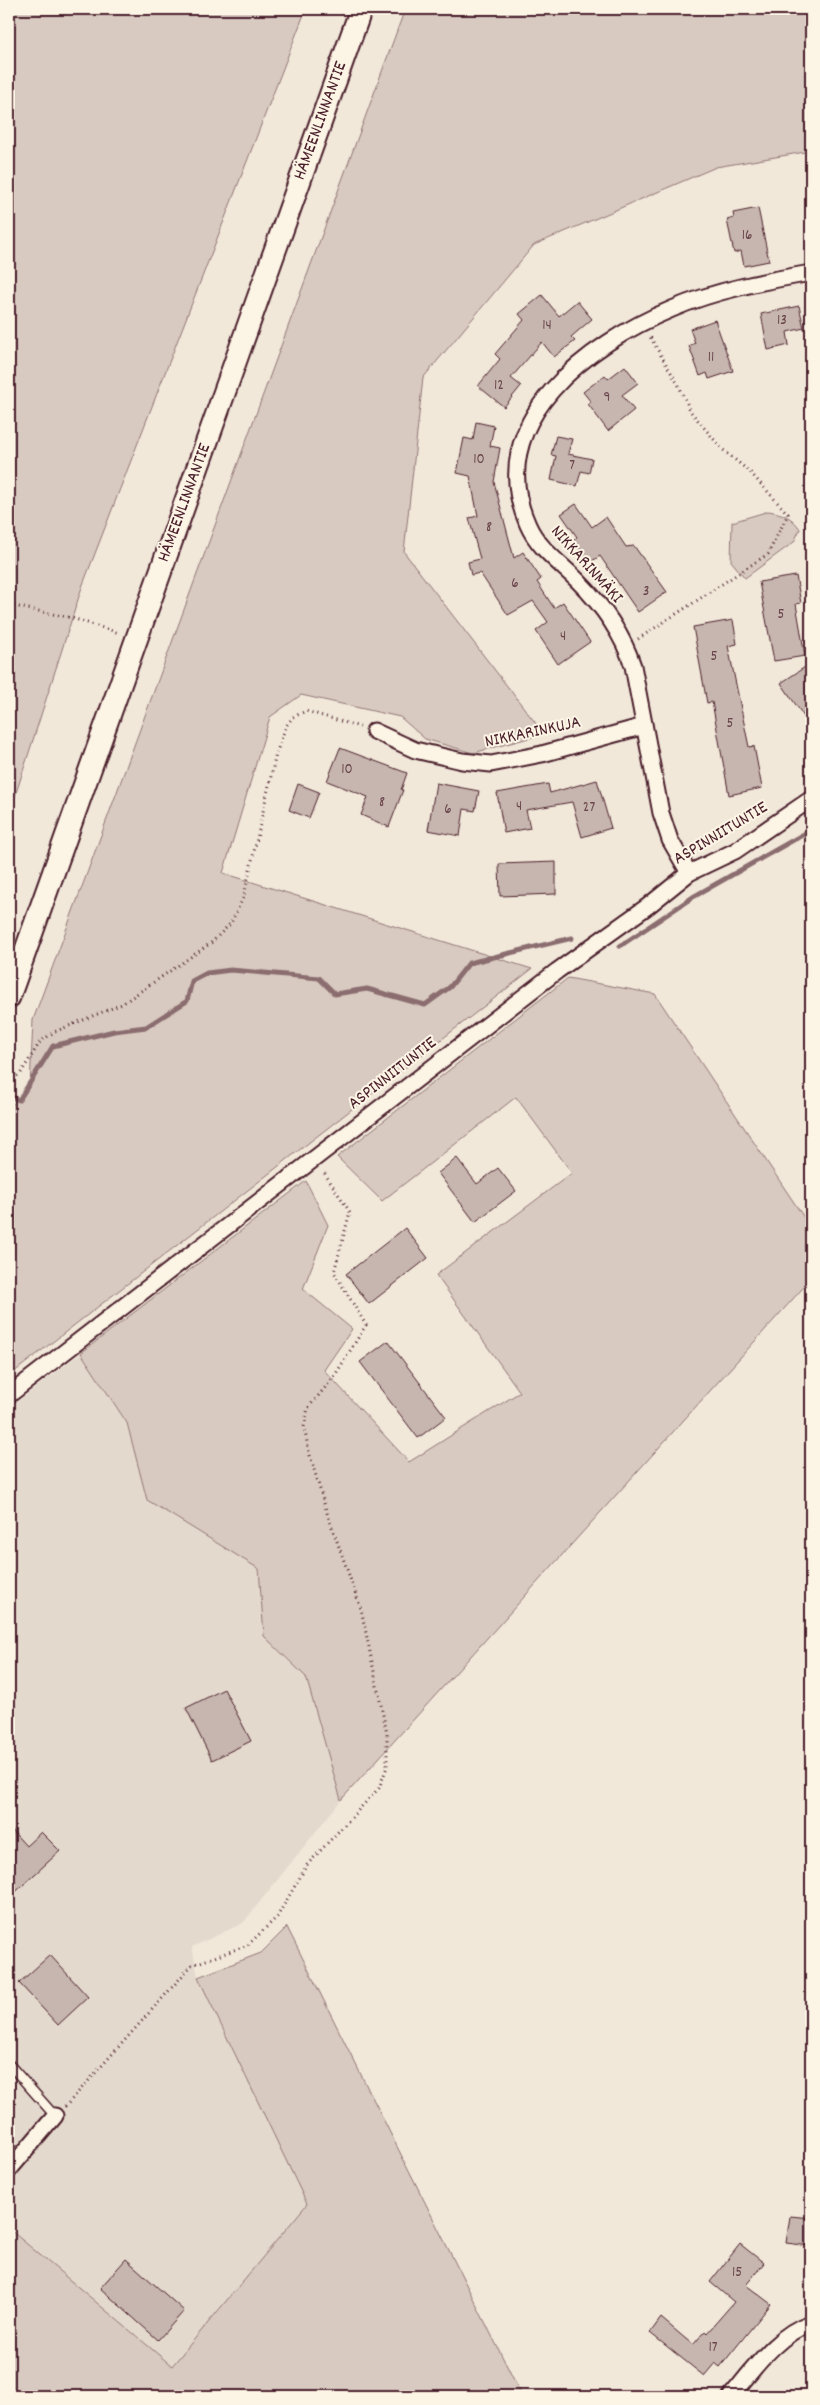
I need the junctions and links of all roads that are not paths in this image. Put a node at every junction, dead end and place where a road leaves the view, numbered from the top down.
1 (361, 9) edge
2 (811, 273) edge
3 (644, 726) junction
4 (374, 731) road end
5 (811, 799) edge
6 (689, 873) junction
7 (9, 996) edge
8 (9, 1395) edge
9 (9, 2064) edge
10 (56, 2116) joint
11 (9, 2170) edge
12 (811, 2323) edge
13 (731, 2396) edge

1 - 7 main road, HÄMEENLINNANTIE
2 - 3 street, NIKKARINMÄKI
3 - 4 street, NIKKARINKUJA
3 - 6 street, NIKKARINMÄKI
5 - 6 street, ASPINNIITUNTIE
6 - 8 street, ASPINNIITUNTIE
9 - 10 lane
10 - 11 street
12 - 13 street

